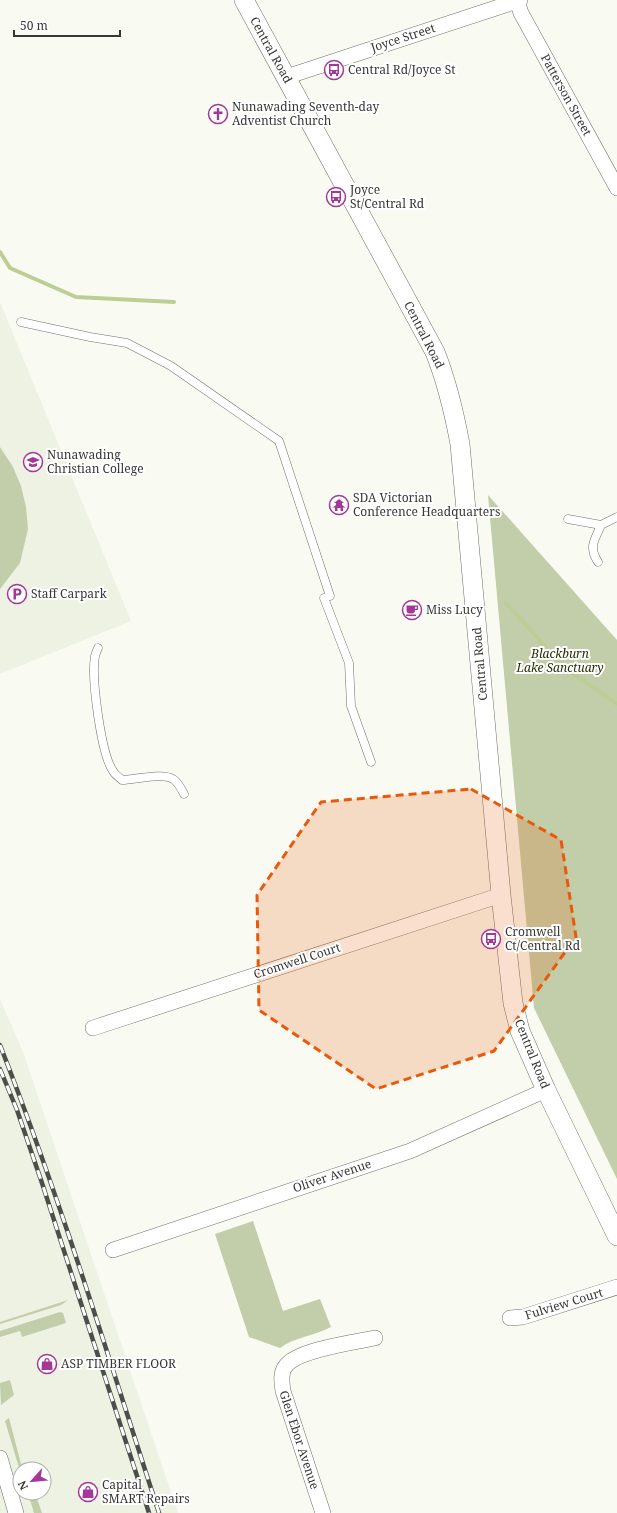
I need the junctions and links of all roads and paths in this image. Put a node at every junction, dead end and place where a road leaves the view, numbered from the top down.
1 (244, 0) edge
2 (518, 0) edge
3 (286, 77) junction
4 (617, 188) edge
5 (21, 322) dead end
6 (617, 517) edge
7 (568, 519) dead end
8 (601, 525) junction
9 (598, 562) dead end
10 (98, 648) dead end
11 (372, 762) dead end
12 (184, 794) dead end
13 (501, 895) junction
14 (94, 1028) dead end
15 (546, 1090) junction
16 (617, 1236) edge
17 (113, 1250) dead end
18 (617, 1288) edge
19 (510, 1318) dead end
20 (375, 1338) dead end
21 (0, 1458) edge
22 (16, 1513) edge
23 (323, 1513) edge

1 - 3 street, Central Road
2 - 3 street, Joyce Street
2 - 4 street, Patterson Street
3 - 13 street, Central Road
5 - 11 lane
6 - 8 lane
7 - 8 lane
8 - 9 lane
10 - 12 lane
13 - 14 street, Cromwell Court
13 - 15 street, Central Road
15 - 16 street, Central Road
15 - 17 street, Oliver Avenue
18 - 19 street, Fulview Court
20 - 23 street, Glen Ebor Avenue
21 - 22 street

